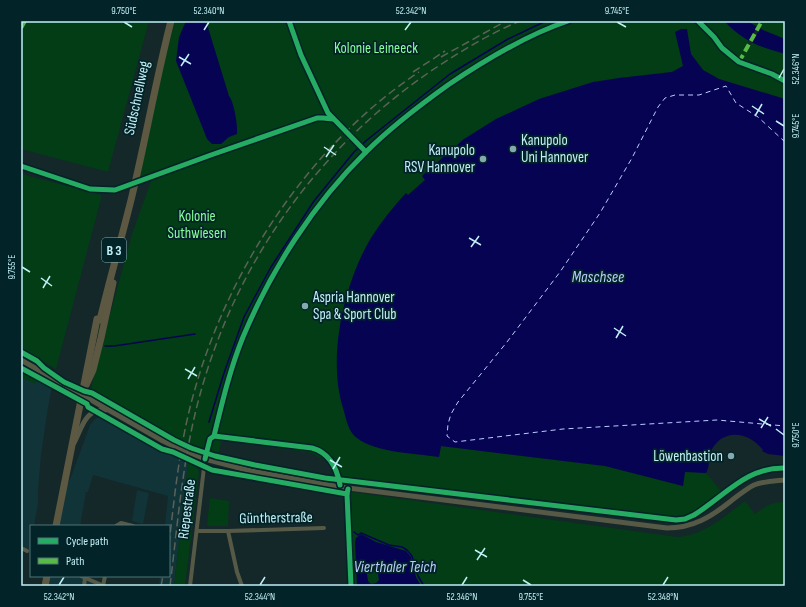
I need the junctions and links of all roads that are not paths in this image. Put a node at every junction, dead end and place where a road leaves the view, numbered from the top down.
1 (168, 21) edge
2 (171, 21) edge
3 (121, 238) junction
4 (98, 319) junction
5 (21, 360) edge
6 (83, 396) junction
7 (108, 410) junction
8 (72, 447) dead end
9 (205, 460) junction
10 (785, 480) edge
11 (340, 487) junction
12 (58, 525) edge
13 (118, 525) edge
14 (129, 525) edge
15 (324, 528) dead end
16 (197, 531) junction
17 (228, 531) junction
18 (21, 548) edge
19 (27, 551) dead end
20 (83, 577) edge
21 (84, 586) edge
22 (103, 586) edge
23 (190, 586) edge
24 (242, 586) edge

1 - 4 highway, Südschnellweg / B 3
2 - 3 highway, Südschnellweg / B 3
3 - 4 highway, B 3
3 - 6 highway
4 - 12 highway, B 3, bridge
5 - 6 street
6 - 7 street
7 - 8 street
7 - 9 street
9 - 11 street
9 - 11 street, Riepestraße
9 - 16 street, Riepestraße
10 - 11 street
13 - 14 street
15 - 17 street, Güntherstraße
16 - 17 street, Güntherstraße
16 - 23 street, Riepestraße
17 - 24 street, Güntherstraße
18 - 19 street
20 - 21 street
20 - 22 street

